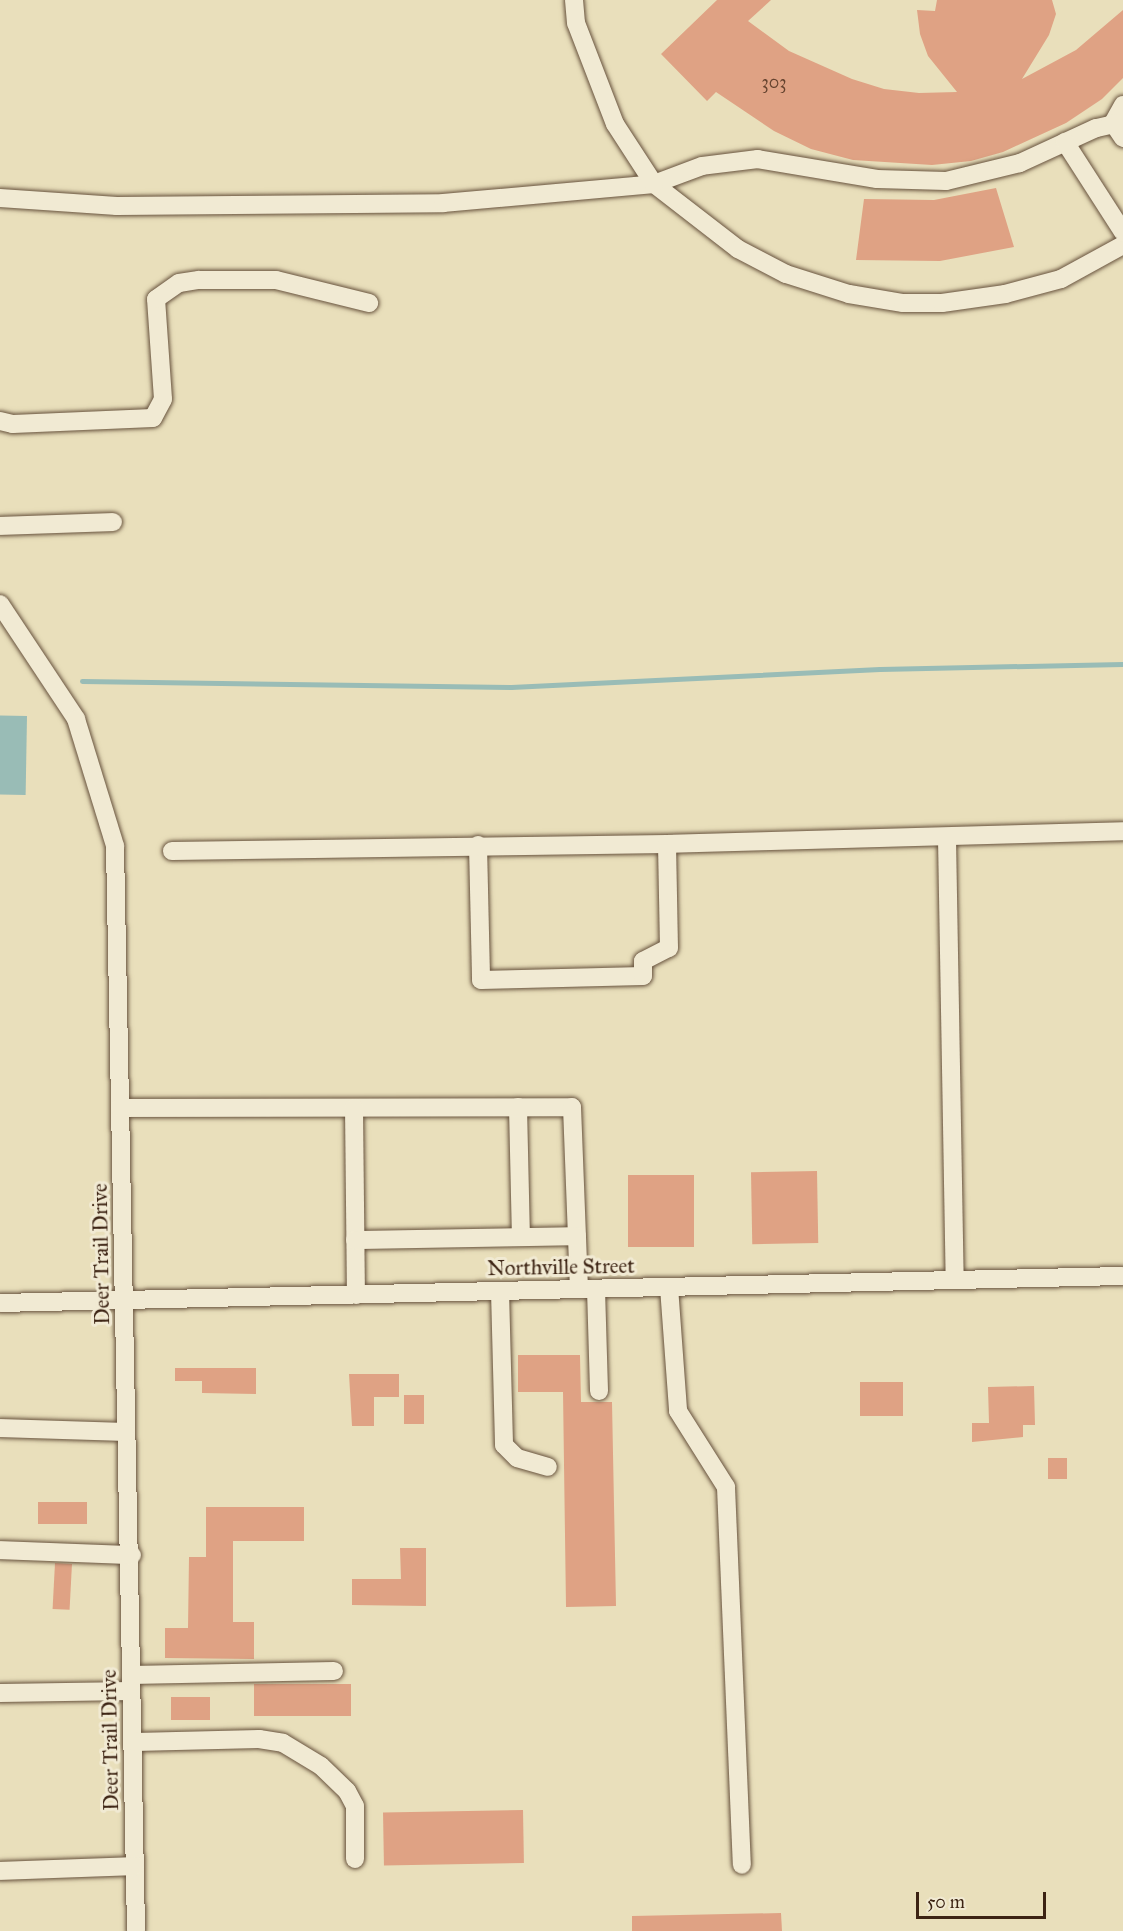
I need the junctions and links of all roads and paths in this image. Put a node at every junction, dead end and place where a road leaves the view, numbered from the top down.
1 (574, 0) edge
2 (1123, 105) edge
3 (1120, 127) edge
4 (1065, 142) junction
5 (654, 184) junction
6 (0, 198) edge
7 (1123, 232) edge
8 (1123, 245) edge
9 (369, 303) dead end
10 (0, 421) edge
11 (113, 522) dead end
12 (0, 526) edge
13 (0, 604) edge
14 (1123, 831) edge
15 (947, 838) junction
16 (667, 844) junction
17 (478, 845) junction
18 (172, 852) dead end
19 (518, 1107) junction
20 (120, 1108) junction
21 (354, 1108) junction
22 (577, 1236) junction
23 (521, 1237) junction
24 (355, 1239) junction
25 (1123, 1276) edge
26 (955, 1280) junction
27 (669, 1287) junction
28 (588, 1289) junction
29 (500, 1291) junction
30 (356, 1295) junction
31 (125, 1301) junction
32 (0, 1303) edge
33 (599, 1390) dead end
34 (0, 1428) edge
35 (125, 1432) junction
36 (548, 1467) dead end
37 (0, 1550) edge
38 (132, 1555) junction
39 (334, 1671) dead end
40 (131, 1683) junction
41 (0, 1693) edge
42 (135, 1742) junction
43 (355, 1859) dead end
44 (742, 1865) dead end
45 (135, 1866) junction
46 (0, 1871) edge
47 (136, 1931) edge

1 - 5 street
2 - 3 street
3 - 4 street
4 - 5 street
4 - 7 street
5 - 6 street
5 - 8 street
9 - 10 street
11 - 12 street
13 - 20 street, Deer Trail Drive
14 - 15 street
15 - 16 street
15 - 26 street
16 - 17 street
16 - 17 street
17 - 18 street
19 - 21 street
19 - 22 street
19 - 23 street
20 - 21 street
20 - 31 street, Deer Trail Drive
21 - 24 street
22 - 23 street
22 - 28 street
23 - 24 street
24 - 30 street
25 - 26 street, Northville Street
26 - 27 street, Northville Street
27 - 28 street, Northville Street
27 - 44 street
28 - 29 street, Northville Street
28 - 33 street
29 - 30 street, Northville Street
29 - 36 street
30 - 31 street, Northville Street
31 - 32 street, Northville Street
31 - 35 street, Deer Trail Drive
34 - 35 street
35 - 38 street, Deer Trail Drive
37 - 38 street
38 - 40 street, Deer Trail Drive
39 - 40 street
40 - 41 street
40 - 42 street, Deer Trail Drive
42 - 43 street
42 - 45 street, Deer Trail Drive
45 - 46 street
45 - 47 street, Deer Trail Drive

